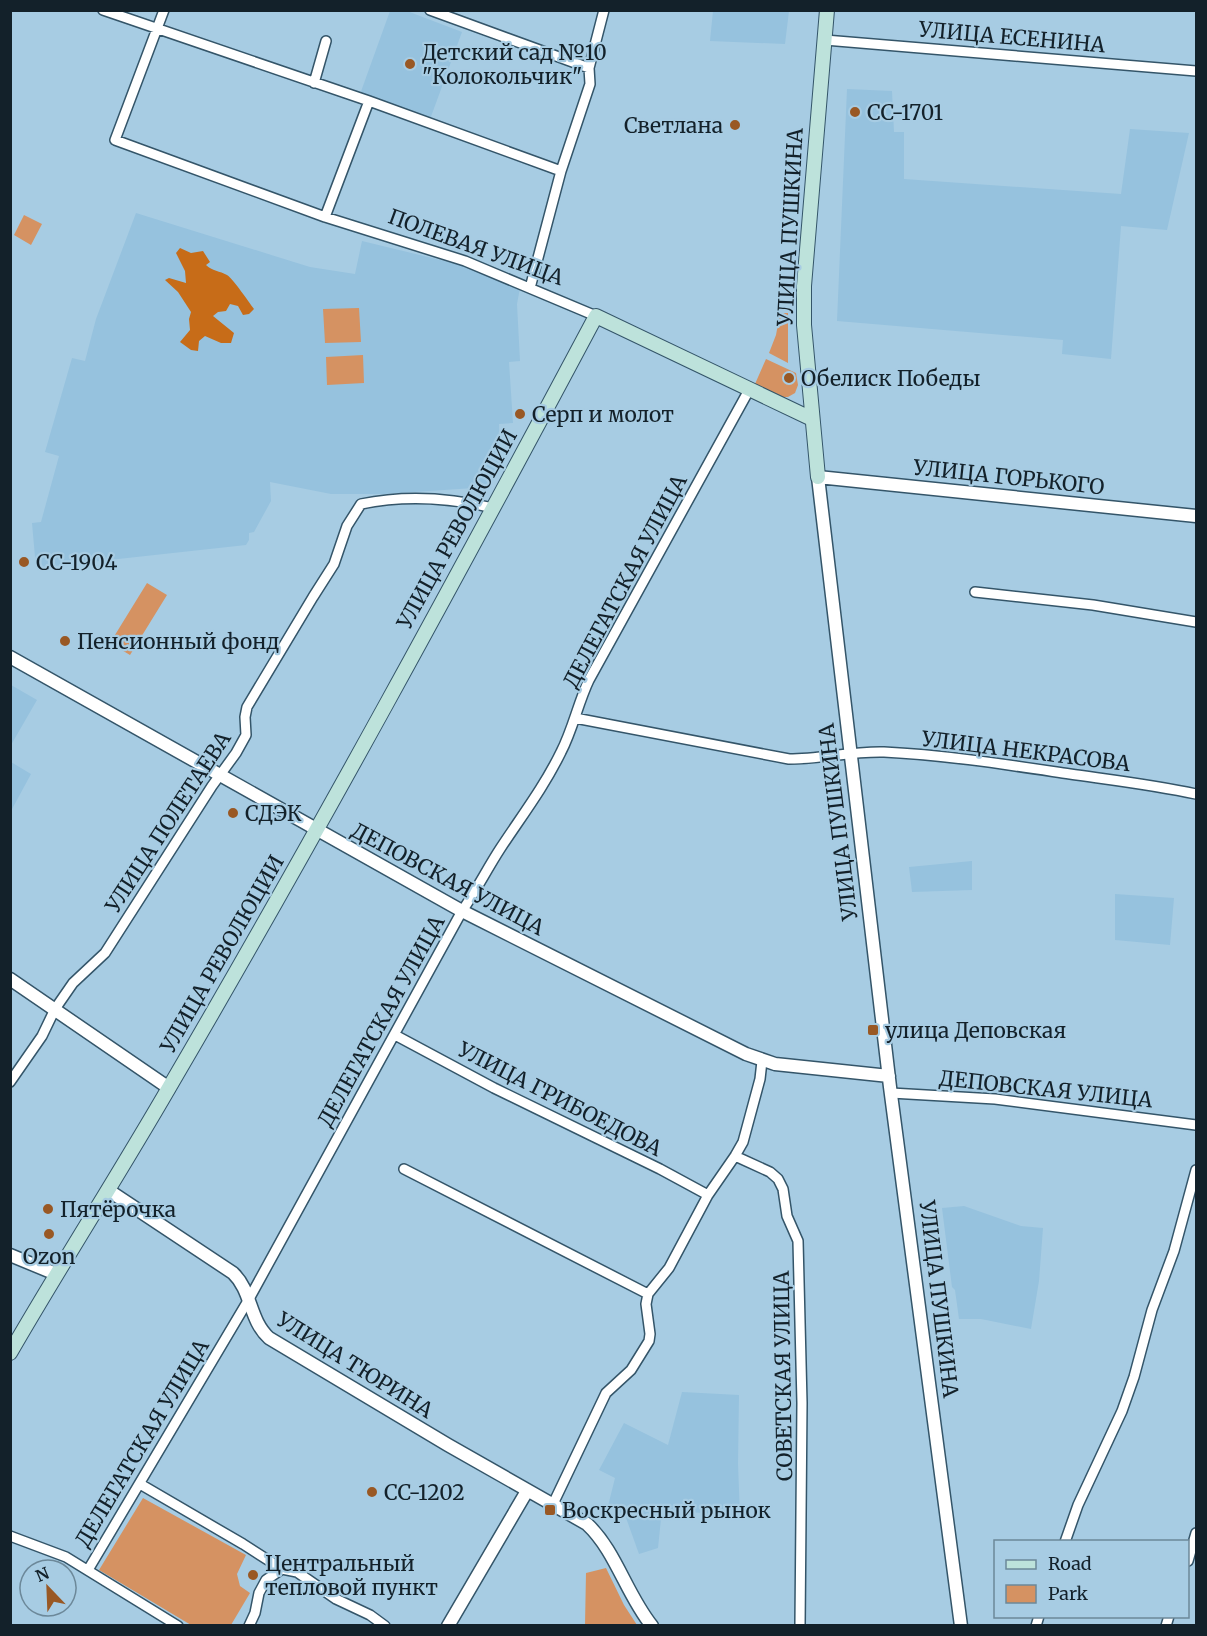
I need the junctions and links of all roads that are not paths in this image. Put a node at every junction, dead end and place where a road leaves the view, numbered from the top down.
1 (103, 10) edge
2 (164, 10) edge
3 (430, 10) edge
4 (604, 10) edge
5 (827, 10) edge
6 (158, 30) junction
7 (825, 39) junction
8 (326, 41) dead end
9 (589, 68) junction
10 (1197, 71) edge
11 (314, 83) junction
12 (369, 101) junction
13 (561, 171) junction
14 (325, 217) junction
15 (530, 288) junction
16 (596, 316) junction
17 (749, 390) junction
18 (812, 419) junction
19 (818, 477) junction
20 (493, 508) junction
21 (1197, 516) edge
22 (975, 592) dead end
23 (1197, 622) edge
24 (10, 657) edge
25 (575, 718) junction
26 (850, 753) junction
27 (219, 775) junction
28 (1197, 794) edge
29 (316, 830) junction
30 (462, 911) junction
31 (10, 980) edge
32 (55, 1009) junction
33 (395, 1035) junction
34 (762, 1061) junction
35 (889, 1076) junction
36 (10, 1082) edge
37 (170, 1088) junction
38 (891, 1093) junction
39 (1197, 1125) edge
40 (735, 1156) junction
41 (404, 1169) dead end
42 (1197, 1170) edge
43 (108, 1190) junction
44 (708, 1195) junction
45 (10, 1255) edge
46 (56, 1274) junction
47 (648, 1294) junction
48 (249, 1299) junction
49 (10, 1353) edge
50 (140, 1484) junction
51 (527, 1491) junction
52 (553, 1504) junction
53 (1197, 1533) edge
54 (10, 1536) edge
55 (1066, 1540) edge
56 (1189, 1558) edge
57 (282, 1569) junction
58 (88, 1570) junction
59 (178, 1626) edge
60 (249, 1626) edge
61 (385, 1626) edge
62 (448, 1626) edge
63 (652, 1626) edge
64 (800, 1626) edge
65 (961, 1626) edge

1 - 6 street
2 - 6 street
3 - 9 street
4 - 9 street
5 - 7 main road, УЛИЦА ПУШКИНА
6 - 11 street
6 - 14 street, ПОЛЕВАЯ УЛИЦА
7 - 10 street, УЛИЦА ЕСЕНИНА
7 - 18 main road, УЛИЦА ПУШКИНА
8 - 11 street
9 - 13 street
11 - 12 street
12 - 13 street
12 - 14 street
13 - 15 street
14 - 15 street, ПОЛЕВАЯ УЛИЦА
15 - 16 street, ПОЛЕВАЯ УЛИЦА
16 - 17 main road, ПОЛЕВАЯ УЛИЦА
16 - 20 main road, УЛИЦА РЕВОЛЮЦИИ
17 - 18 main road, ПОЛЕВАЯ УЛИЦА
17 - 25 street, ДЕЛЕГАТСКАЯ УЛИЦА
18 - 19 main road, УЛИЦА ПУШКИНА
19 - 21 street, УЛИЦА ГОРЬКОГО
19 - 26 street, УЛИЦА ПУШКИНА
20 - 27 street, УЛИЦА ПОЛЕТАЕВА
20 - 29 main road, УЛИЦА РЕВОЛЮЦИИ
22 - 23 street
24 - 27 street, ДЕПОВСКАЯ УЛИЦА
25 - 26 street, УЛИЦА НЕКРАСОВА
25 - 30 street, ДЕЛЕГАТСКАЯ УЛИЦА
26 - 28 street, УЛИЦА НЕКРАСОВА
26 - 35 street, УЛИЦА ПУШКИНА
27 - 29 street, ДЕПОВСКАЯ УЛИЦА
27 - 32 street, УЛИЦА ПОЛЕТАЕВА
29 - 30 street, ДЕПОВСКАЯ УЛИЦА
29 - 37 main road, УЛИЦА РЕВОЛЮЦИИ
30 - 33 street, ДЕЛЕГАТСКАЯ УЛИЦА
30 - 34 street, ДЕПОВСКАЯ УЛИЦА
31 - 32 street
32 - 36 street, УЛИЦА ПОЛЕТАЕВА
32 - 37 street
33 - 44 street, УЛИЦА ГРИБОЕДОВА
33 - 48 street, ДЕЛЕГАТСКАЯ УЛИЦА
34 - 35 street, ДЕПОВСКАЯ УЛИЦА
34 - 40 street
35 - 38 street, УЛИЦА ПУШКИНА
37 - 43 main road, УЛИЦА РЕВОЛЮЦИИ
38 - 39 street, ДЕПОВСКАЯ УЛИЦА
38 - 65 street, УЛИЦА ПУШКИНА
40 - 44 street
40 - 64 street, СОВЕТСКАЯ УЛИЦА
41 - 47 street
42 - 55 street
43 - 46 main road, УЛИЦА РЕВОЛЮЦИИ
43 - 48 street, УЛИЦА ТЮРИНА
44 - 47 street
45 - 46 street
46 - 49 main road, УЛИЦА РЕВОЛЮЦИИ
47 - 52 street
48 - 50 street, ДЕЛЕГАТСКАЯ УЛИЦА
48 - 51 street, УЛИЦА ТЮРИНА
50 - 57 street
50 - 58 street, ДЕЛЕГАТСКАЯ УЛИЦА
51 - 52 street, УЛИЦА ТЮРИНА
51 - 62 street
52 - 63 street, УЛИЦА ТЮРИНА
53 - 56 street
54 - 58 street
57 - 60 street
57 - 61 street
58 - 59 street

